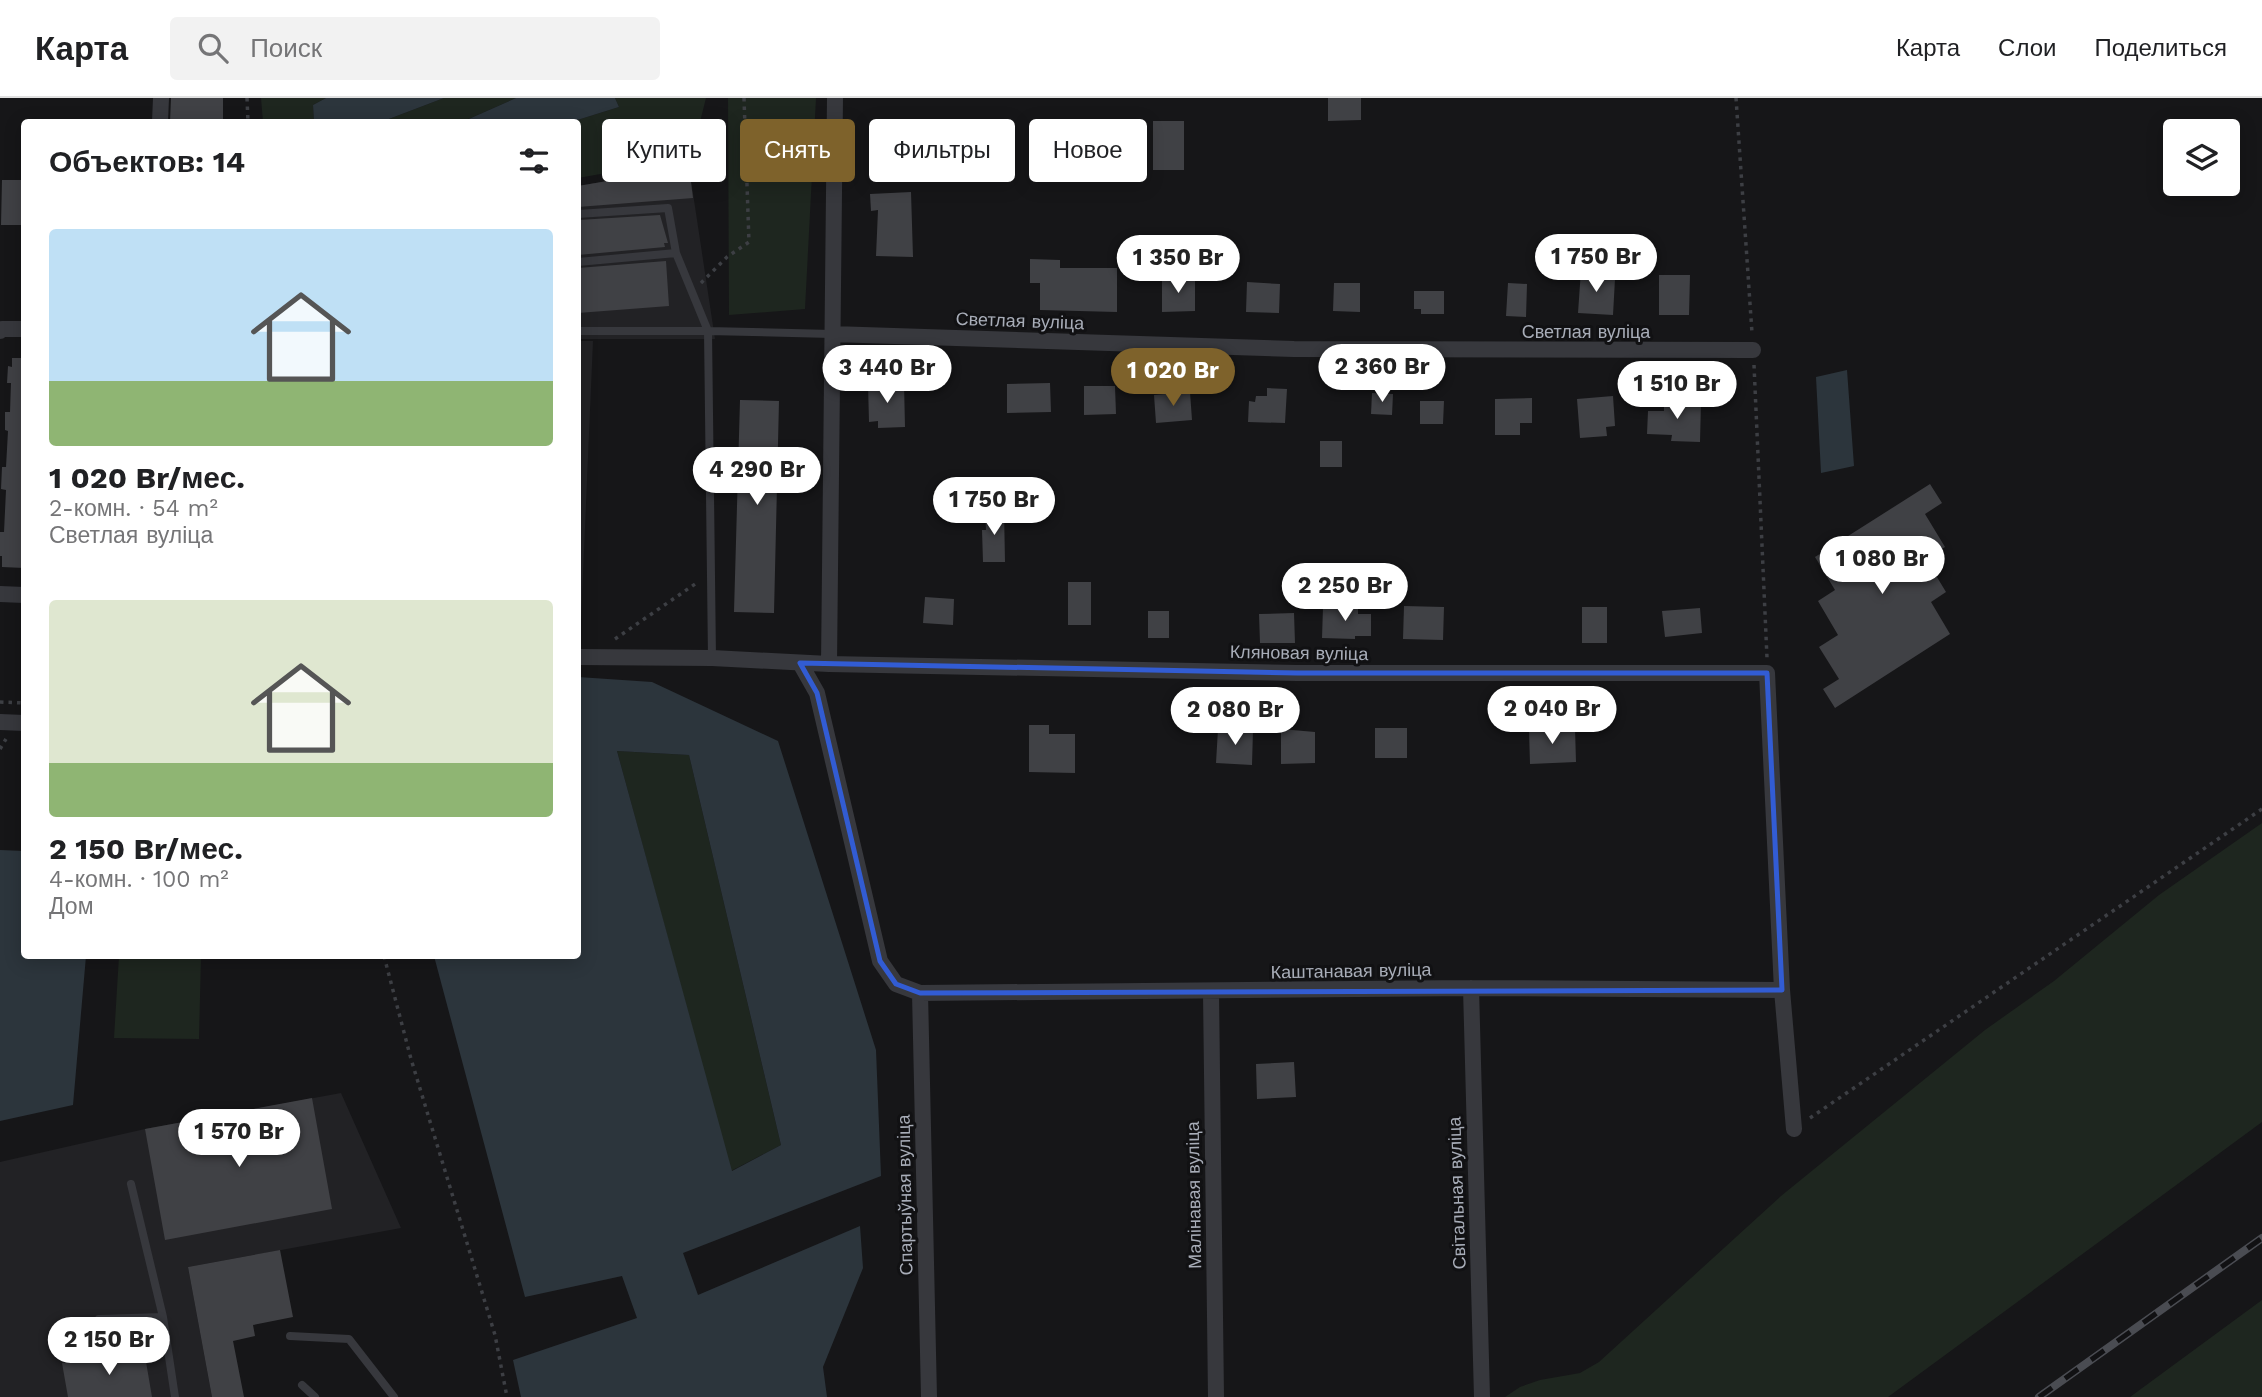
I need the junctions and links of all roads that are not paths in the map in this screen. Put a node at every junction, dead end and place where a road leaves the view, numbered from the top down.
1 (161, 98) edge
2 (835, 98) edge
3 (160, 119) edge
4 (581, 214) edge
5 (676, 253) junction
6 (581, 262) edge
7 (21, 329) edge
8 (0, 331) edge
9 (581, 331) edge
10 (708, 331) junction
11 (832, 334) junction
12 (1753, 350) road end
13 (0, 594) edge
14 (21, 595) edge
15 (581, 657) edge
16 (712, 658) junction
17 (800, 663) junction
18 (829, 664) junction
19 (0, 722) edge
20 (21, 723) edge
21 (1471, 988) junction
22 (1782, 990) junction
23 (1211, 992) junction
24 (920, 993) junction
25 (1794, 1129) road end
26 (131, 1184) dead end
27 (163, 1317) junction
28 (99, 1319) dead end
29 (290, 1336) dead end
30 (302, 1385) dead end
31 (175, 1397) edge
32 (316, 1397) edge
33 (394, 1397) edge
34 (929, 1397) edge
35 (1216, 1397) edge
36 (1482, 1397) edge

1 - 3 street
2 - 11 street
4 - 5 lane
5 - 6 lane
5 - 10 lane
7 - 8 street
9 - 10 lane
10 - 11 lane
10 - 16 lane
11 - 12 street, Светлая вуліца
11 - 18 street
13 - 14 street
15 - 16 street, Кляновая вуліца
16 - 17 street, Кляновая вуліца
17 - 18 street, Кляновая вуліца
17 - 24 street
18 - 22 street, Кляновая вуліца
19 - 20 street
21 - 22 street, Каштанавая вуліца
21 - 23 street, Каштанавая вуліца
21 - 36 street, Світальная вуліца
22 - 25 street
23 - 24 street, Каштанавая вуліца
23 - 35 street, Малінавая вуліца
24 - 34 street, Спартыўная вуліца
26 - 27 lane
27 - 28 lane
27 - 31 lane
29 - 33 lane
30 - 32 lane

